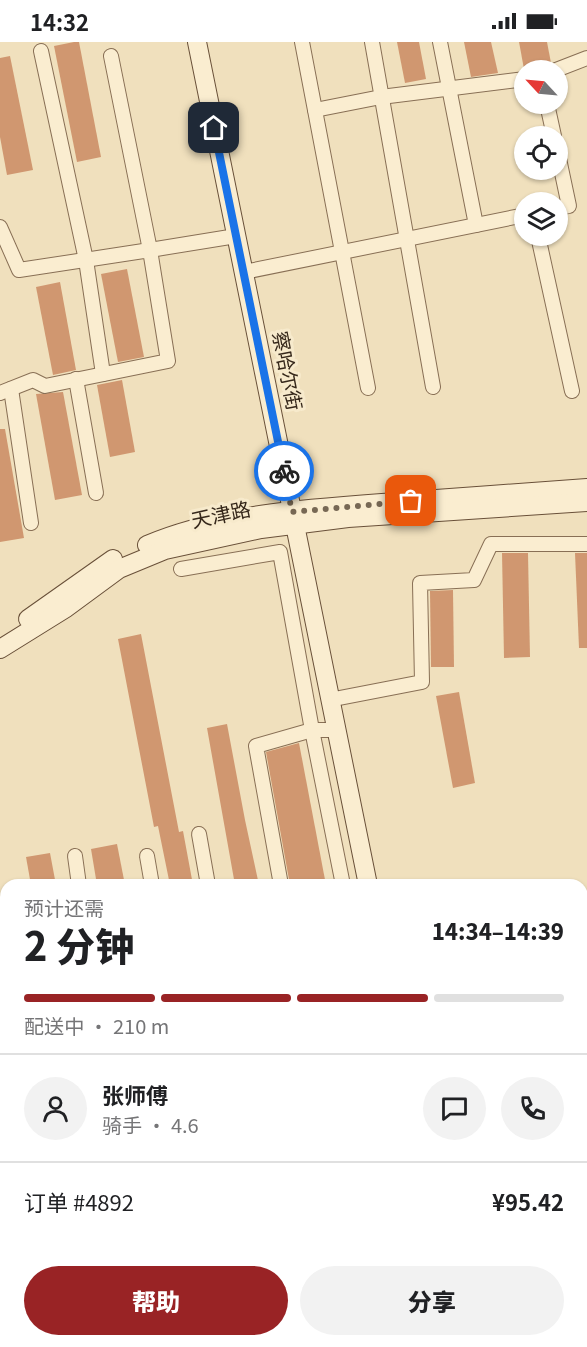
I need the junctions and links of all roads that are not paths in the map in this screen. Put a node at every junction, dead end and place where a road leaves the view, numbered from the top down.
1 (197, 42) edge
2 (302, 42) edge
3 (372, 42) edge
4 (440, 42) edge
5 (41, 51) dead end
6 (111, 56) dead end
7 (587, 58) edge
8 (568, 65) edge
9 (514, 80) edge
10 (449, 89) junction
11 (381, 98) junction
12 (315, 110) junction
13 (514, 217) edge
14 (476, 225) junction
15 (0, 227) edge
16 (236, 236) junction
17 (405, 239) junction
18 (540, 246) edge
19 (150, 250) junction
20 (343, 252) junction
21 (86, 260) junction
22 (244, 272) junction
23 (103, 374) junction
24 (76, 380) junction
25 (433, 387) dead end
26 (368, 388) dead end
27 (572, 390) dead end
28 (6, 391) edge
29 (587, 488) edge
30 (96, 493) dead end
31 (587, 502) edge
32 (294, 518) junction
33 (31, 523) dead end
34 (587, 544) edge
35 (182, 569) dead end
36 (0, 636) edge
37 (0, 649) edge
38 (329, 700) junction
39 (312, 730) junction
40 (335, 730) junction
41 (199, 834) dead end
42 (75, 856) dead end
43 (147, 856) dead end
44 (78, 879) edge
45 (151, 879) edge
46 (207, 879) edge
47 (280, 879) edge
48 (342, 879) edge
49 (367, 879) edge

1 - 16 street, 察哈尔街
2 - 12 street
3 - 11 street
4 - 10 street
5 - 21 street
6 - 19 street
7 - 8 street
9 - 10 street
10 - 11 street
10 - 14 street
11 - 12 street
11 - 17 street
12 - 20 street
13 - 14 street
14 - 17 street
15 - 21 street
16 - 19 street
16 - 22 street, 察哈尔街
17 - 20 street
17 - 25 street
18 - 27 street
19 - 21 street
19 - 23 street
20 - 22 street
20 - 26 street
21 - 23 street
22 - 32 street, 察哈尔街
23 - 24 street
24 - 28 street
24 - 30 street
28 - 33 street
29 - 32 street, 天津路
31 - 32 street, 天津路
32 - 36 street, 天津路
32 - 37 street, 天津路
32 - 38 street, 察哈尔街
34 - 38 street
35 - 39 street
38 - 40 street, 察哈尔街
39 - 40 street
39 - 47 street
39 - 48 street
40 - 49 street, 察哈尔街
41 - 46 street
42 - 44 street
43 - 45 street

